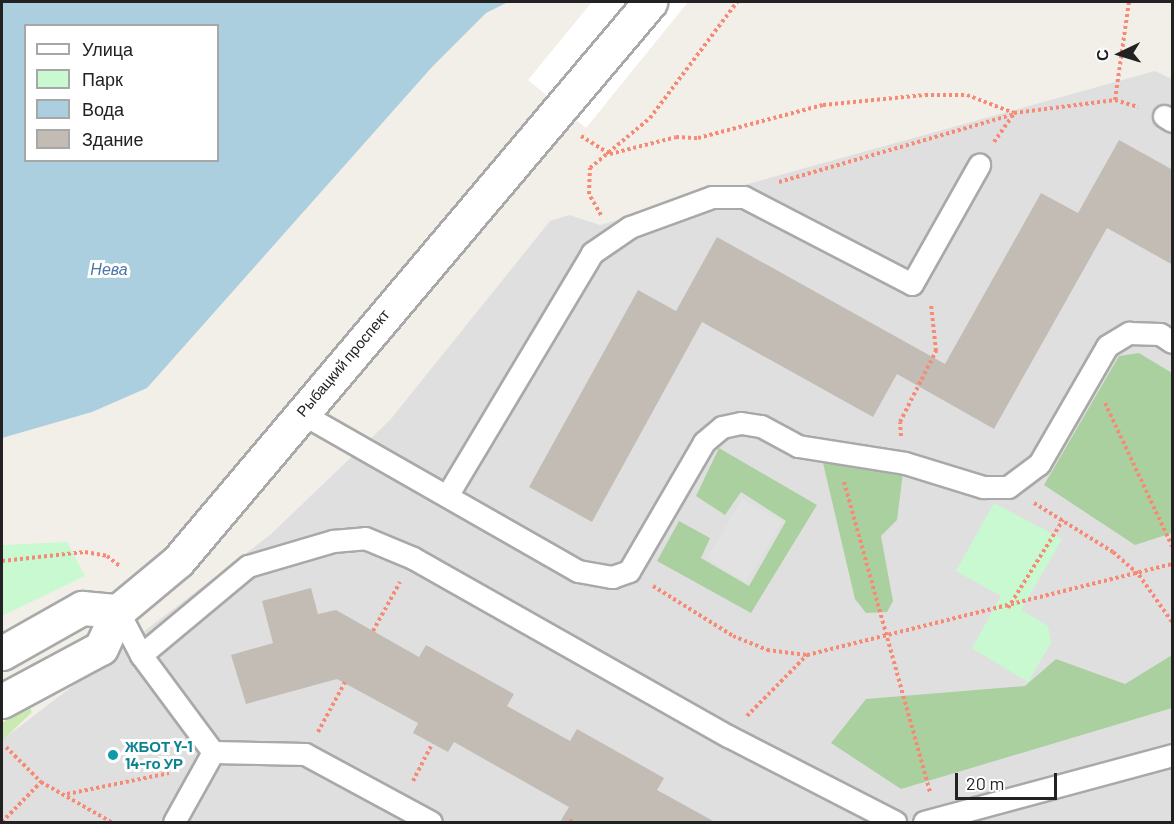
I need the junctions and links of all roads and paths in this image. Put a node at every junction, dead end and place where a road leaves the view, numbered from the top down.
1 (650, 2) edge
2 (737, 2) edge
3 (1129, 2) edge
4 (1115, 100) junction
5 (1014, 113) junction
6 (1168, 119) edge
7 (587, 140) dead end
8 (610, 154) junction
9 (979, 165) joint
10 (744, 197) junction
11 (617, 236) junction
12 (912, 284) junction
13 (1173, 342) edge
14 (1090, 372) junction
15 (301, 413) junction
16 (835, 453) junction
17 (905, 463) junction
18 (1008, 487) junction
19 (448, 494) junction
20 (1063, 520) junction
21 (1173, 546) edge
22 (413, 558) junction
23 (2, 561) edge
24 (1173, 564) edge
25 (122, 567) dead end
26 (629, 571) junction
27 (1139, 575) junction
28 (1008, 608) junction
29 (118, 611) junction
30 (1173, 622) edge
31 (373, 631) dead end
32 (890, 636) junction
33 (2, 653) edge
34 (807, 654) junction
35 (141, 655) junction
36 (345, 682) dead end
37 (2, 700) edge
38 (728, 736) junction
39 (432, 744) dead end
40 (6, 747) dead end
41 (305, 754) junction
42 (427, 754) dead end
43 (1173, 755) edge
44 (209, 758) junction
45 (41, 782) junction
46 (67, 794) junction
47 (930, 821) edge
48 (3, 822) edge
49 (111, 822) edge
50 (174, 822) edge
51 (431, 822) edge
52 (895, 822) edge

1 - 15 street, Рыбацкий проспект
2 - 8 path
3 - 4 path
4 - 5 path
4 - 6 path
5 - 8 path
5 - 9 path
5 - 10 path
7 - 8 path
8 - 11 path
9 - 12 lane
10 - 11 lane
10 - 12 lane
11 - 19 lane
12 - 17 path
13 - 14 lane
14 - 18 lane
14 - 21 path
15 - 19 lane
15 - 29 street, Рыбацкий проспект
16 - 17 lane
16 - 26 lane
16 - 32 path
17 - 18 lane
18 - 20 path
19 - 26 lane
20 - 27 path
20 - 28 path
22 - 31 path
22 - 35 lane
22 - 38 lane
23 - 25 path
24 - 27 path
26 - 34 path
27 - 28 path
27 - 30 path
28 - 32 path
29 - 33 street
29 - 35 lane
29 - 37 street, Рыбацкий проспект
32 - 34 path
32 - 47 path
34 - 38 path
35 - 44 lane
36 - 41 path
38 - 52 lane
39 - 42 path
40 - 45 path
41 - 44 lane
41 - 51 lane
43 - 47 lane
44 - 46 path
44 - 50 lane
45 - 46 path
45 - 48 path
46 - 49 path

